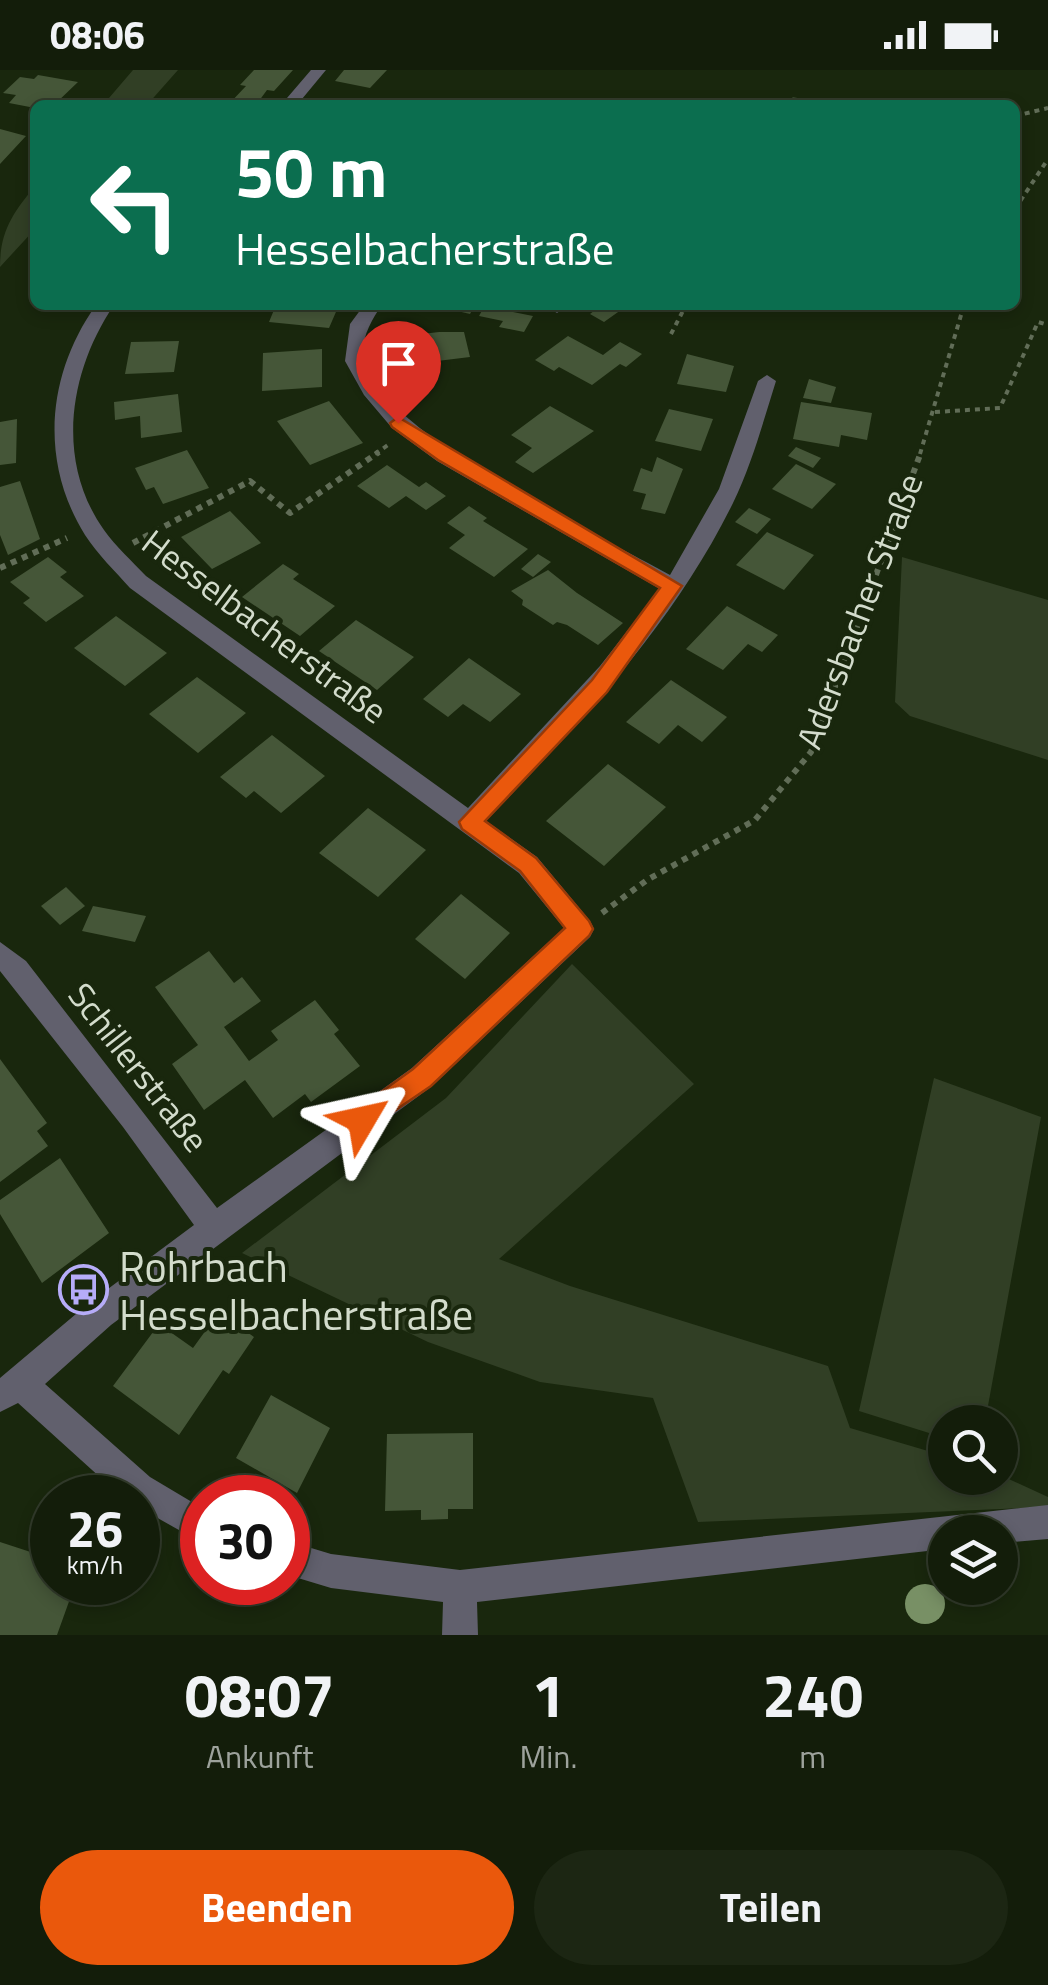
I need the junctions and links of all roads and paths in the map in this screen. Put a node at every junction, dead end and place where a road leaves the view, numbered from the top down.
1 (319, 70) edge
2 (293, 100) edge
3 (1048, 108) edge
4 (1020, 115) edge
5 (1048, 159) edge
6 (1020, 201) edge
7 (101, 310) edge
8 (369, 310) edge
9 (684, 310) edge
10 (963, 310) edge
11 (1048, 325) edge
12 (672, 334) dead end
13 (767, 380) dead end
14 (935, 412) junction
15 (409, 430) junction
16 (91, 527) junction
17 (0, 568) edge
18 (672, 586) junction
19 (470, 822) junction
20 (581, 929) junction
21 (0, 954) edge
22 (214, 1228) junction
23 (11, 1390) edge
24 (180, 1513) edge
25 (1048, 1522) edge
26 (310, 1565) edge
27 (460, 1587) junction
28 (460, 1635) edge

1 - 2 street
3 - 4 path
5 - 6 path
7 - 16 street, Hesselbacherstraße
8 - 15 street
9 - 12 path
10 - 14 path, Adersbacher Straße
11 - 14 path
13 - 18 street
14 - 20 path, Adersbacher Straße
15 - 16 path
15 - 18 street
16 - 17 path
16 - 19 street, Hesselbacherstraße
18 - 19 street
19 - 20 street, Hesselbacherstraße
20 - 22 street
21 - 22 street, Schillerstraße
22 - 23 street
23 - 24 street
25 - 27 street
26 - 27 street
27 - 28 street

